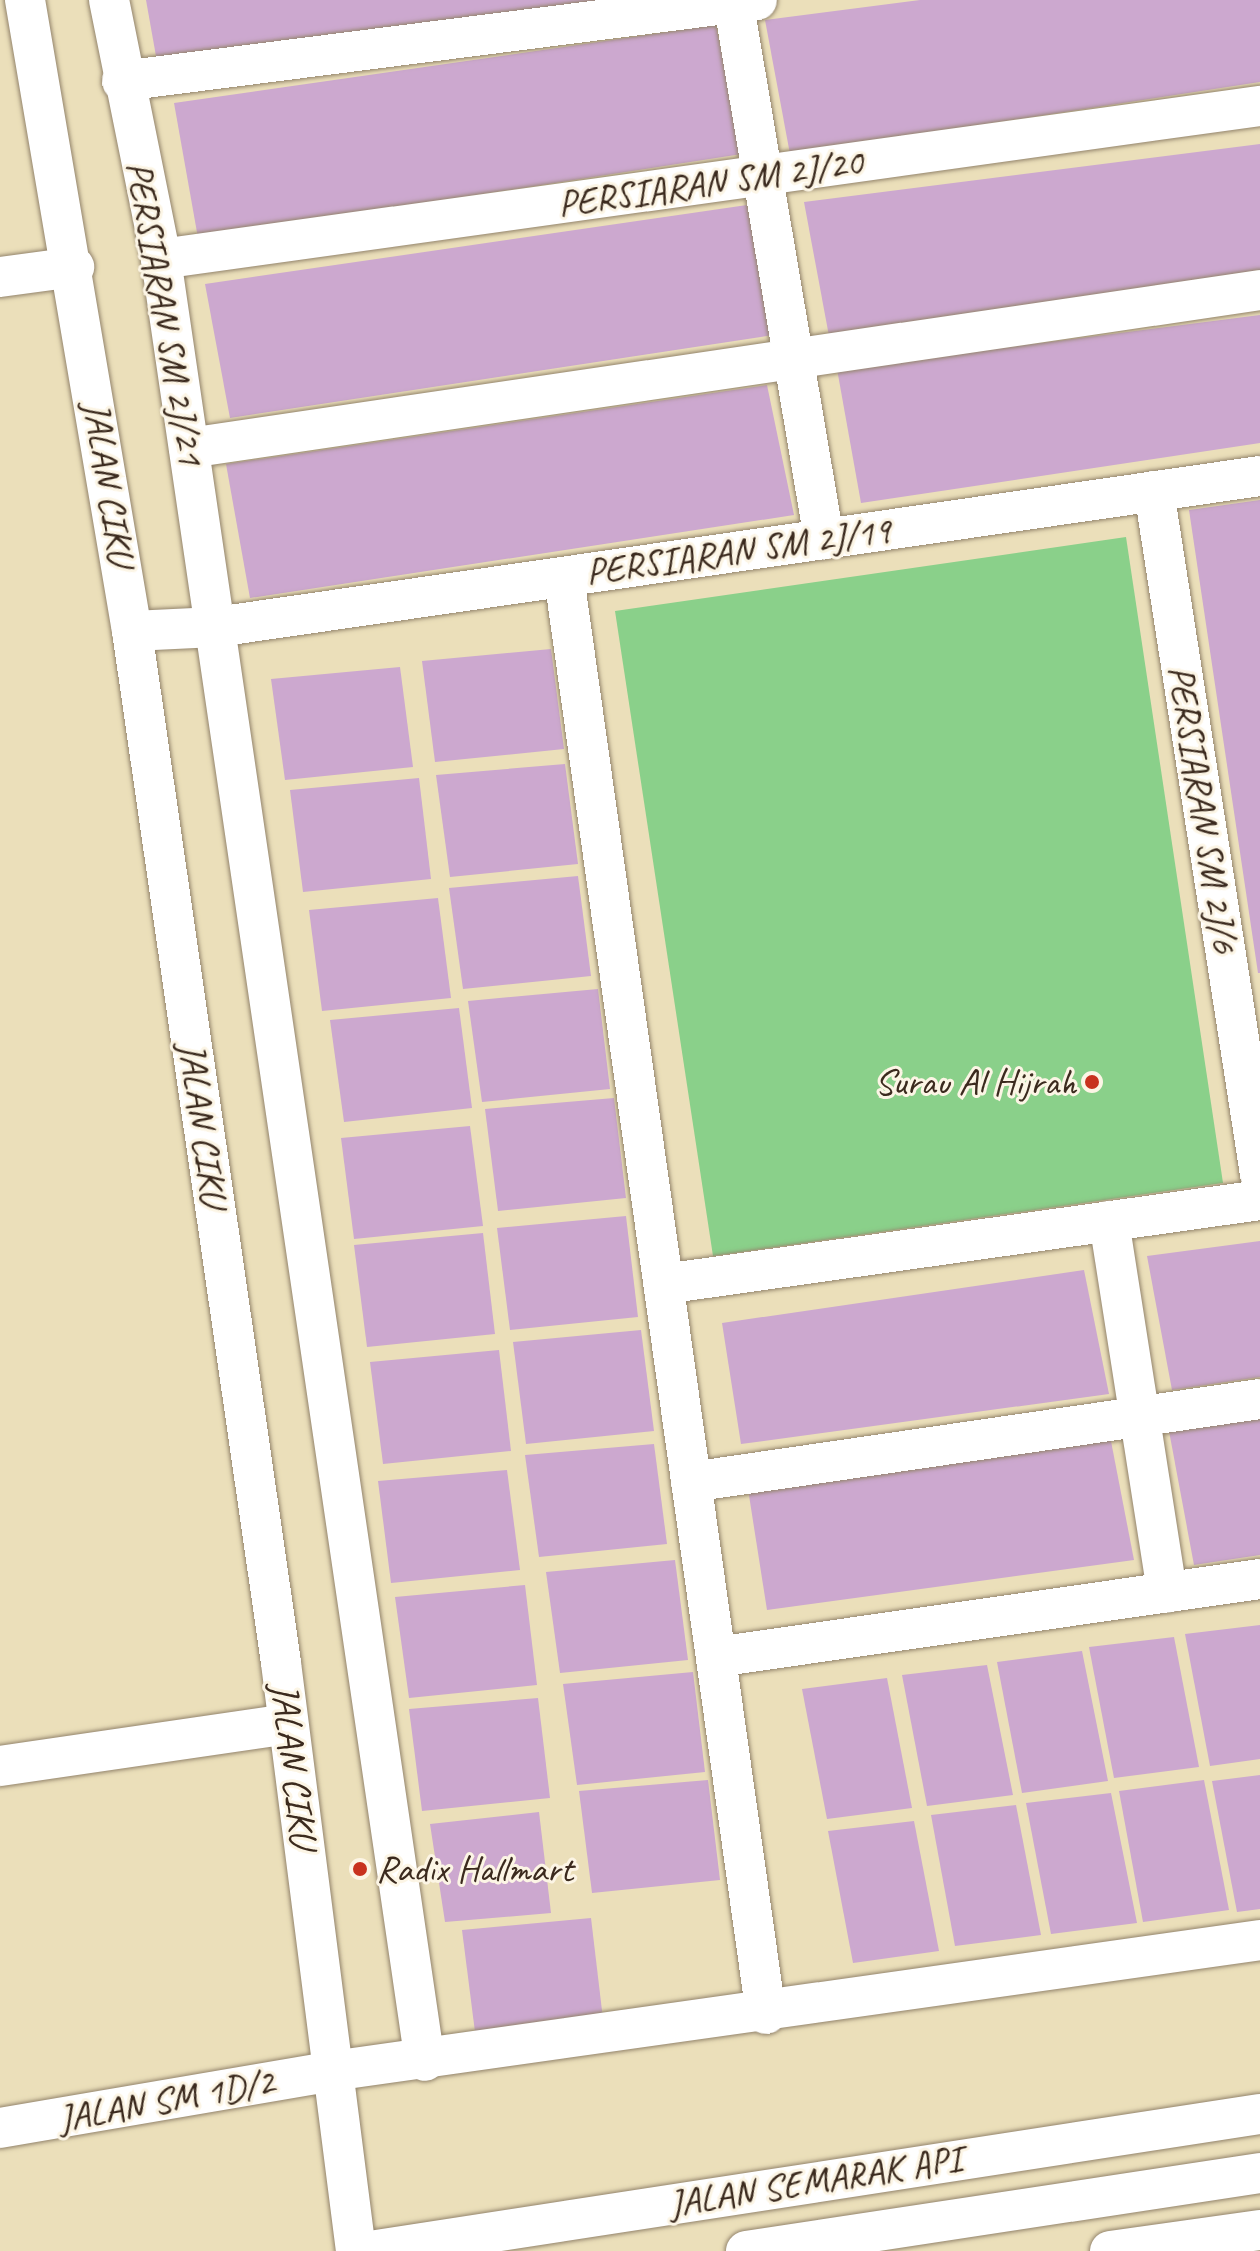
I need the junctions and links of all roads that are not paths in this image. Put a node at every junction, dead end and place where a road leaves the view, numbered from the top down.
1 (25, 0) edge
2 (109, 0) edge
3 (741, 1) edge
4 (122, 81) junction
5 (1260, 106) edge
6 (763, 175) junction
7 (161, 259) junction
8 (74, 267) junction
9 (0, 277) edge
10 (1260, 290) edge
11 (793, 354) junction
12 (189, 448) junction
13 (1260, 476) edge
14 (1154, 491) junction
15 (824, 539) junction
16 (564, 577) junction
17 (216, 627) junction
18 (132, 631) junction
19 (1260, 1174) edge
20 (1260, 1200) edge
21 (1109, 1221) junction
22 (664, 1284) junction
23 (1260, 1399) edge
24 (1139, 1417) junction
25 (691, 1482) junction
26 (1260, 1579) edge
27 (1167, 1592) junction
28 (716, 1657) junction
29 (288, 1724) junction
30 (0, 1766) edge
31 (1260, 1940) edge
32 (766, 2014) junction
33 (425, 2061) junction
34 (332, 2071) junction
35 (1260, 2114) edge
36 (0, 2128) edge
37 (1260, 2173) edge
38 (848, 2175) junction
39 (805, 2182) junction
40 (1260, 2230) edge
41 (862, 2243) edge
42 (813, 2246) edge
43 (356, 2251) edge
44 (370, 2251) edge
45 (746, 2251) edge
46 (1110, 2251) edge

1 - 8 street, JALAN CIKU
2 - 4 street, PERSIARAN SM 2J/21
3 - 4 street
3 - 6 street
4 - 7 street, PERSIARAN SM 2J/21
5 - 6 street, PERSIARAN SM 2J/20
6 - 7 street, PERSIARAN SM 2J/20
6 - 11 street
7 - 12 street, PERSIARAN SM 2J/21
8 - 9 street
8 - 18 street, JALAN CIKU
10 - 11 street
11 - 12 street
11 - 15 street
12 - 17 street, PERSIARAN SM 2J/21
13 - 14 street, PERSIARAN SM 2J/19
14 - 15 street, PERSIARAN SM 2J/19
14 - 19 street, PERSIARAN SM 2J/6
15 - 16 street, PERSIARAN SM 2J/19
16 - 17 street, PERSIARAN SM 2J/19
16 - 22 street
17 - 18 street, PERSIARAN SM 2J/19
17 - 33 street, PERSIARAN SM 2J/21
18 - 29 street, JALAN CIKU
20 - 21 street
21 - 22 street
21 - 24 street
22 - 25 street
23 - 24 street
24 - 25 street
24 - 27 street
25 - 28 street
26 - 27 street
27 - 28 street
28 - 32 street
29 - 30 street
29 - 34 street, JALAN CIKU
31 - 32 street, JALAN SM 1D/2
32 - 33 street, JALAN SM 1D/2
33 - 34 street, JALAN SM 1D/2
34 - 36 street, JALAN SM 1D/2
34 - 43 street, JALAN CIKU
35 - 38 street, JALAN SEMARAK API
37 - 41 street, JALAN SEMARAK API
38 - 39 street, JALAN SEMARAK API
38 - 41 street
39 - 42 street
39 - 44 street, JALAN SEMARAK API
40 - 46 street
41 - 42 street, JALAN SEMARAK API
42 - 45 street, JALAN SEMARAK API

